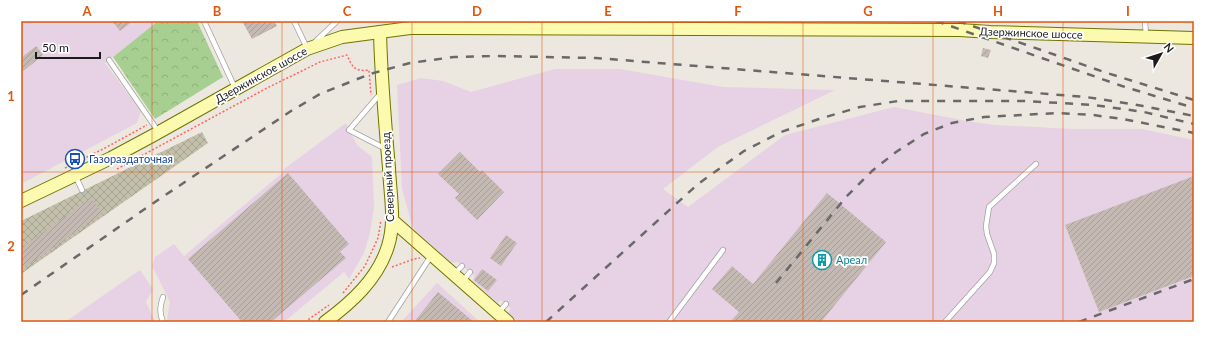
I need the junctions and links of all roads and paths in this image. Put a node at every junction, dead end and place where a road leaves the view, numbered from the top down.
1 (204, 21) edge
2 (294, 21) edge
3 (337, 21) edge
4 (1146, 21) edge
5 (588, 25) edge
6 (380, 32) junction
7 (1146, 38) junction
8 (1194, 38) edge
9 (307, 49) junction
10 (109, 60) dead end
11 (235, 89) junction
12 (383, 91) junction
13 (372, 103) junction
14 (156, 127) junction
15 (105, 148) dead end
16 (387, 150) junction
17 (1036, 164) dead end
18 (117, 169) dead end
19 (75, 175) junction
20 (82, 190) dead end
21 (21, 201) edge
22 (387, 218) junction
23 (723, 250) dead end
24 (431, 256) junction
25 (392, 267) dead end
26 (342, 294) dead end
27 (163, 297) dead end
28 (331, 304) dead end
29 (506, 304) dead end
30 (498, 313) junction
31 (163, 322) edge
32 (305, 322) edge
33 (325, 322) edge
34 (388, 322) edge
35 (508, 322) edge
36 (669, 322) edge
37 (945, 322) edge

1 - 11 lane
2 - 9 lane
3 - 9 lane
4 - 7 lane
5 - 6 main road, Дзержинское шоссе
5 - 7 main road, Дзержинское шоссе
6 - 9 main road, Дзержинское шоссе
6 - 12 main road, Северный проезд
7 - 8 main road, Дзержинское шоссе
9 - 11 main road, Дзержинское шоссе
10 - 14 lane
11 - 14 main road, Дзержинское шоссе
12 - 13 lane
12 - 16 main road, Северный проезд
13 - 16 lane
13 - 18 path
14 - 15 path
14 - 19 main road, Дзержинское шоссе
16 - 22 main road, Северный проезд
17 - 37 lane
19 - 20 lane
19 - 21 main road, Дзержинское шоссе
22 - 24 main road
22 - 26 path
22 - 33 main road, Северный проезд
23 - 36 lane
24 - 25 path
24 - 30 main road
24 - 34 lane
27 - 31 lane
28 - 32 path
29 - 30 lane
30 - 35 main road

